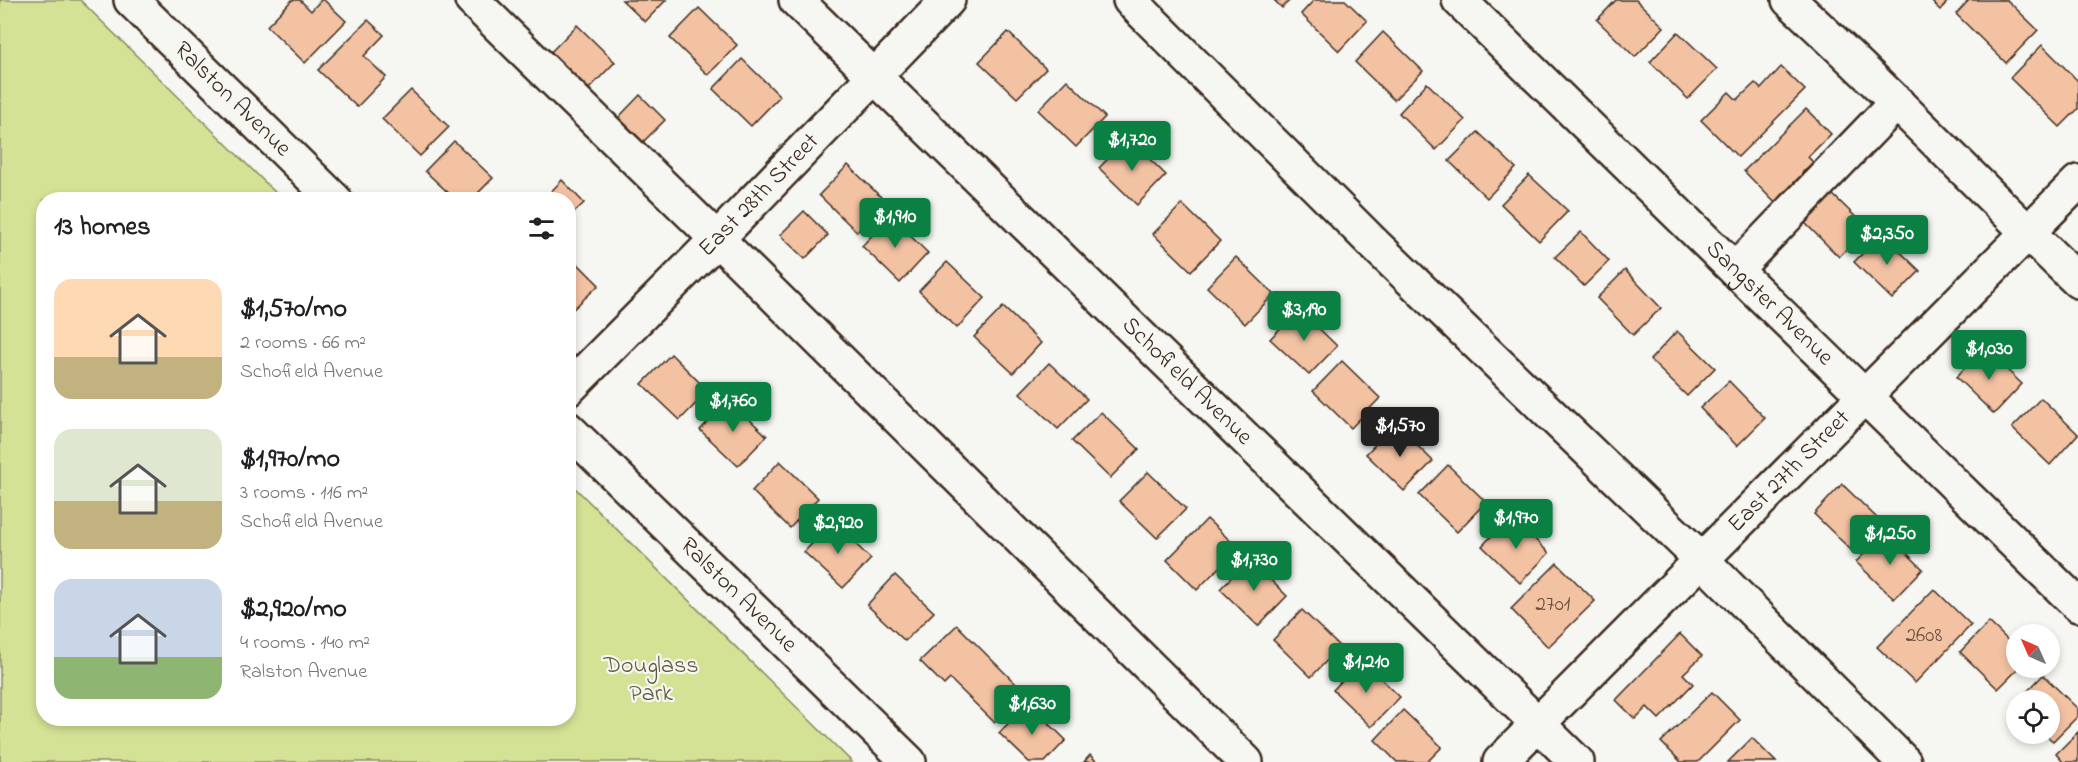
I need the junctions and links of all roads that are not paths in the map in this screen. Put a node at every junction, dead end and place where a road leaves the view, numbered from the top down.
1 (131, 0) edge
2 (472, 0) edge
3 (796, 0) edge
4 (948, 0) edge
5 (1130, 0) edge
6 (1459, 0) edge
7 (1790, 0) edge
8 (873, 75) junction
9 (1897, 102) junction
10 (2078, 182) edge
11 (327, 192) edge
12 (2028, 233) junction
13 (717, 239) junction
14 (1736, 269) junction
15 (2078, 281) edge
16 (576, 381) edge
17 (1866, 396) junction
18 (576, 437) edge
19 (1702, 560) junction
20 (2078, 605) edge
21 (1538, 724) junction
22 (909, 762) edge
23 (1246, 762) edge
24 (1500, 762) edge
25 (1577, 762) edge
26 (1904, 762) edge

1 - 11 street, Ralston Avenue
2 - 13 street
3 - 8 street, Schofield Avenue
4 - 8 street, East 28th Street
5 - 19 street
6 - 14 street, Sangster Avenue
7 - 9 street
8 - 13 street, East 28th Street
8 - 21 street, Schofield Avenue
9 - 12 street
9 - 14 street
10 - 12 street, East 27th Street
12 - 15 street
12 - 17 street, East 27th Street
13 - 16 street, East 28th Street
13 - 23 street
14 - 17 street, Sangster Avenue
17 - 19 street, East 27th Street
17 - 20 street, Sangster Avenue
18 - 22 street, Ralston Avenue
19 - 21 street, East 27th Street
19 - 26 street
21 - 24 street, East 27th Street
21 - 25 street, Schofield Avenue

